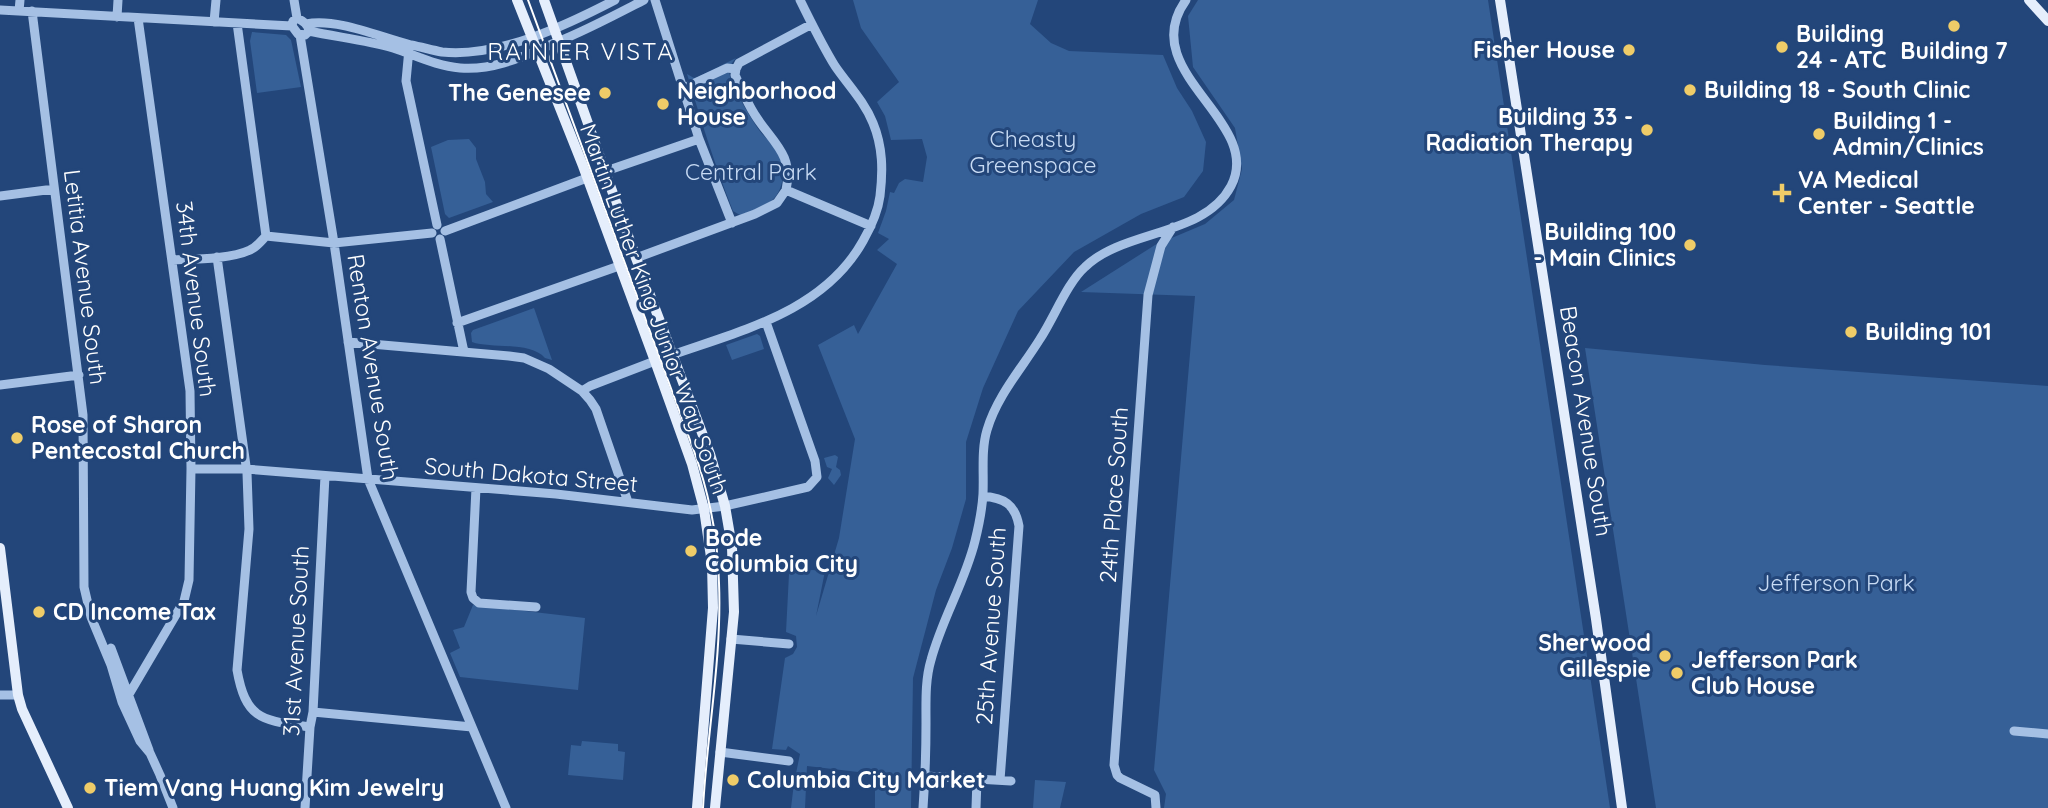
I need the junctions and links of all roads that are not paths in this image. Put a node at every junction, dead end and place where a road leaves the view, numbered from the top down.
1 (20, 0) edge
2 (118, 0) edge
3 (216, 0) edge
4 (294, 0) edge
5 (517, 0) edge
6 (544, 0) edge
7 (615, 0) edge
8 (644, 0) edge
9 (655, 0) edge
10 (800, 0) edge
11 (1186, 0) edge
12 (1500, 0) edge
13 (2029, 0) edge
14 (0, 10) edge
15 (19, 11) junction
16 (32, 11) junction
17 (117, 17) junction
18 (138, 18) junction
19 (2048, 21) edge
20 (214, 22) junction
21 (294, 22) junction
22 (237, 23) junction
23 (812, 24) junction
24 (554, 29) junction
25 (305, 30) junction
26 (531, 37) junction
27 (558, 41) junction
28 (409, 49) junction
29 (536, 51) junction
30 (736, 69) junction
31 (684, 88) junction
32 (699, 139) junction
33 (606, 172) junction
34 (587, 178) junction
35 (54, 189) junction
36 (786, 190) junction
37 (0, 196) edge
38 (732, 223) junction
39 (871, 226) junction
40 (1173, 227) junction
41 (438, 232) junction
42 (266, 236) junction
43 (334, 243) junction
44 (217, 257) junction
45 (636, 258) junction
46 (173, 260) junction
47 (619, 266) junction
48 (766, 321) junction
49 (457, 323) junction
50 (348, 342) junction
51 (464, 352) junction
52 (672, 355) junction
53 (655, 361) junction
54 (79, 374) junction
55 (0, 384) edge
56 (582, 391) junction
57 (191, 469) junction
58 (246, 469) junction
59 (325, 476) junction
60 (368, 479) junction
61 (476, 488) junction
62 (983, 496) junction
63 (628, 502) junction
64 (725, 506) junction
65 (704, 509) junction
66 (0, 548) edge
67 (536, 607) dead end
68 (98, 630) junction
69 (731, 639) junction
70 (789, 644) dead end
71 (0, 695) edge
72 (18, 695) junction
73 (128, 696) junction
74 (313, 712) junction
75 (472, 726) junction
76 (310, 727) junction
77 (2014, 731) dead end
78 (2048, 734) edge
79 (720, 752) junction
80 (150, 753) junction
81 (789, 761) dead end
82 (925, 776) junction
83 (977, 779) junction
84 (1000, 780) junction
85 (1011, 781) dead end
86 (68, 808) edge
87 (173, 808) edge
88 (305, 808) edge
89 (506, 808) edge
90 (697, 808) edge
91 (715, 808) edge
92 (923, 808) edge
93 (976, 808) edge
94 (1156, 808) edge
95 (1622, 808) edge

1 - 15 street
2 - 17 street
3 - 20 street
4 - 21 street
5 - 26 main road, Martin Luther King Junior Way South
6 - 24 main road, Martin Luther King Junior Way South
7 - 24 street
8 - 27 street
9 - 31 street
10 - 23 street
11 - 40 street
12 - 95 main road, Beacon Avenue South
13 - 19 main road
14 - 15 street
15 - 16 street
16 - 17 street
16 - 35 street, Letitia Avenue South
17 - 18 street
18 - 20 street
18 - 46 street, 34th Avenue South
20 - 22 street
21 - 22 street
21 - 25 street
22 - 42 street
23 - 30 street
23 - 39 street
24 - 26 street
24 - 27 main road, Martin Luther King Junior Way South
25 - 28 street
25 - 43 street, Renton Avenue South
26 - 28 street
26 - 29 main road, Martin Luther King Junior Way South
27 - 29 street
27 - 33 main road, Martin Luther King Junior Way South
28 - 29 street
28 - 41 street
29 - 34 main road, Martin Luther King Junior Way South
30 - 31 street
30 - 36 street
31 - 32 street
32 - 33 street
32 - 38 street
33 - 45 main road, Martin Luther King Junior Way South
34 - 41 street
34 - 47 main road, Martin Luther King Junior Way South
35 - 37 street
35 - 54 street, Letitia Avenue South
36 - 38 street
36 - 39 street
38 - 45 street
39 - 48 street
40 - 62 street
40 - 94 street, 24th Place South
41 - 43 street
41 - 49 street
42 - 43 street
42 - 44 street
43 - 50 street, Renton Avenue South
44 - 46 street
44 - 58 street
45 - 52 main road, Martin Luther King Junior Way South
46 - 57 street, 34th Avenue South
47 - 49 street
47 - 53 main road, Martin Luther King Junior Way South
48 - 52 street
48 - 64 street, South Dakota Street
49 - 51 street
50 - 51 street
50 - 60 street, Renton Avenue South
51 - 56 street
52 - 64 main road, Martin Luther King Junior Way South
53 - 56 street
53 - 65 main road, Martin Luther King Junior Way South
54 - 55 street
54 - 68 street, Letitia Avenue South
56 - 63 street
57 - 58 street, South Dakota Street
57 - 73 street, 34th Avenue South
58 - 59 street, South Dakota Street
58 - 76 street
59 - 60 street, South Dakota Street
59 - 74 street, 31st Avenue South
60 - 61 street, South Dakota Street
60 - 75 street, Renton Avenue South
61 - 63 street, South Dakota Street
61 - 67 street
62 - 82 street
62 - 84 street, 25th Avenue South
63 - 65 street, South Dakota Street
64 - 65 street, South Dakota Street
64 - 69 main road, Martin Luther King Junior Way South
65 - 90 main road, Martin Luther King Junior Way South
66 - 72 main road
68 - 73 street, Letitia Avenue South
68 - 80 street, Letitia Avenue South
69 - 70 street
69 - 79 main road, Martin Luther King Junior Way South
71 - 72 street
72 - 86 main road
73 - 80 street, Letitia Avenue South
74 - 75 street
74 - 76 street, 31st Avenue South
75 - 89 street, Renton Avenue South
76 - 88 street, 31st Avenue South
77 - 78 street
79 - 81 street
79 - 91 main road, Martin Luther King Junior Way South
80 - 87 street, Letitia Avenue South
82 - 83 street
82 - 92 street
83 - 84 street
83 - 93 street
84 - 85 street

